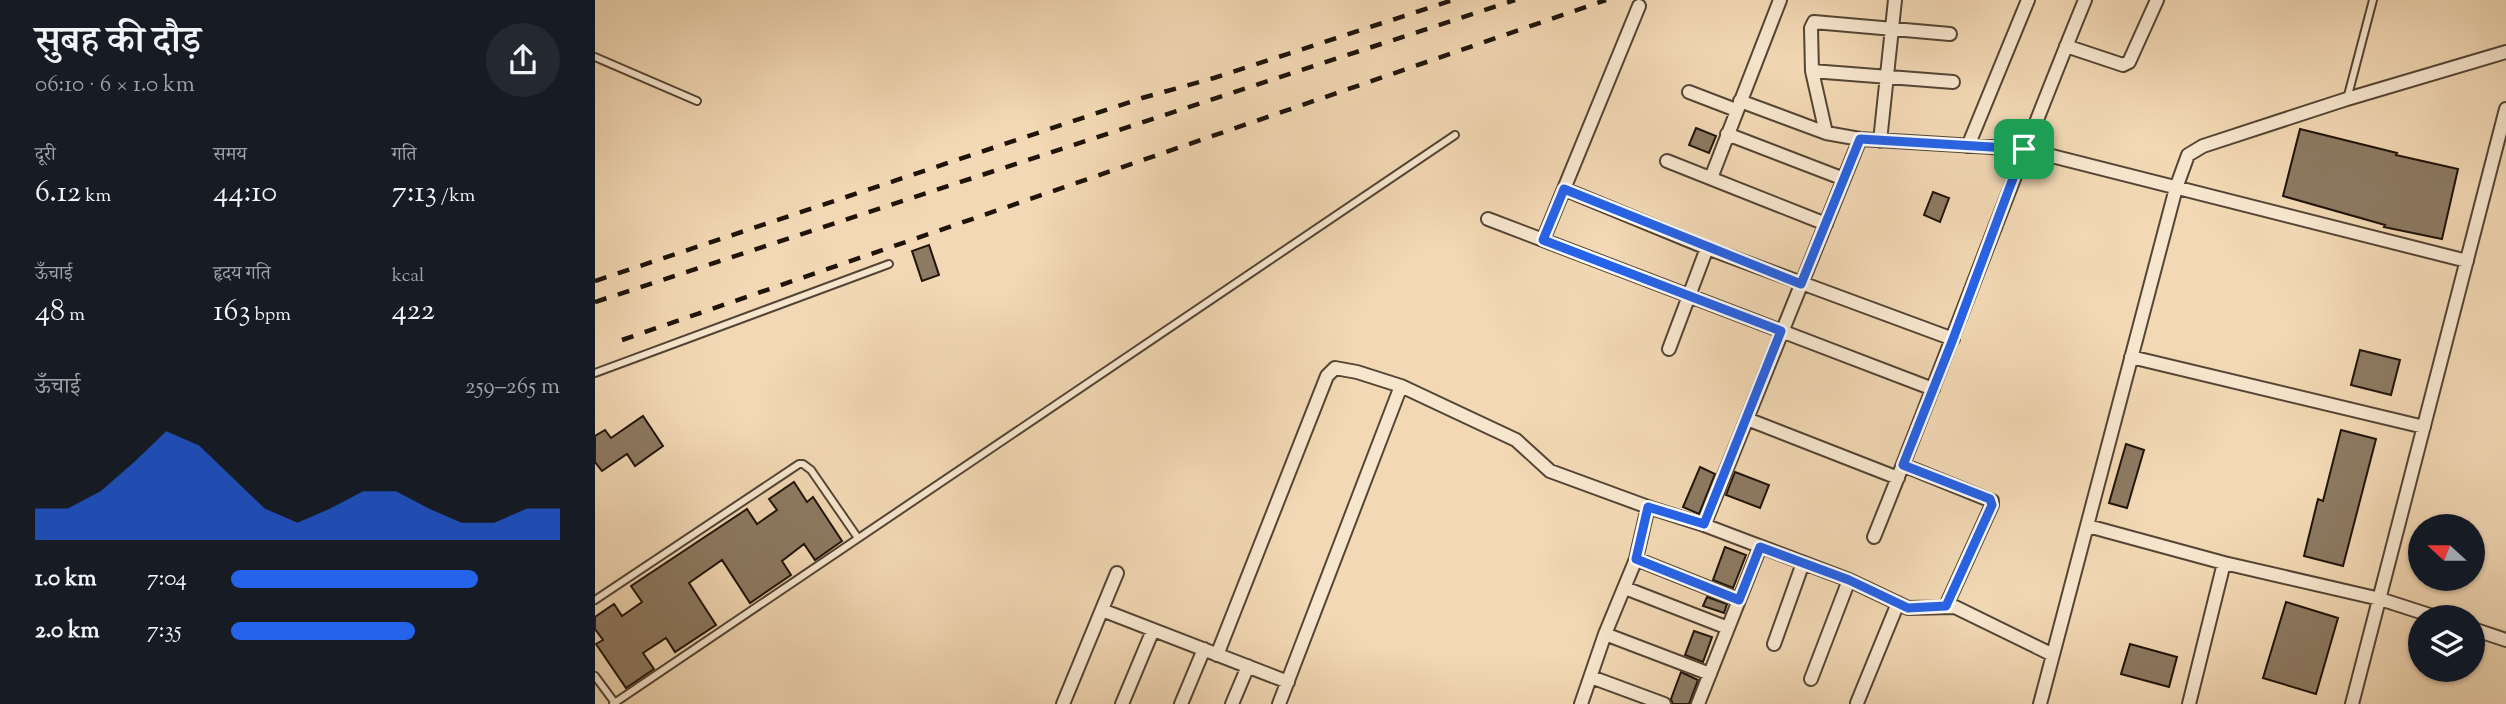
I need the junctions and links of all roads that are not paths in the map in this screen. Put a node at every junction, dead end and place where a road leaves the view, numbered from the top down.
1 (1780, 0) edge
2 (1895, 0) edge
3 (2028, 0) edge
4 (2085, 0) edge
5 (2157, 0) edge
6 (2373, 0) edge
7 (1639, 6) dead end
8 (1892, 29) junction
9 (1950, 34) dead end
10 (2066, 46) junction
11 (2506, 52) edge
12 (595, 57) edge
13 (1812, 71) junction
14 (1888, 76) junction
15 (1953, 82) dead end
16 (1689, 92) dead end
17 (2347, 99) junction
18 (697, 101) dead end
19 (1738, 106) junction
20 (2506, 109) edge
21 (1826, 133) junction
22 (1727, 134) junction
23 (1455, 135) dead end
24 (1860, 139) junction
25 (1880, 142) junction
26 (1968, 146) junction
27 (2024, 149) junction
28 (1667, 161) dead end
29 (1711, 178) junction
30 (1844, 179) junction
31 (2176, 188) junction
32 (1564, 189) junction
33 (1489, 219) dead end
34 (1826, 224) junction
35 (1543, 240) junction
36 (1707, 248) junction
37 (2467, 261) junction
38 (889, 264) dead end
39 (1801, 284) junction
40 (1688, 297) junction
41 (1781, 331) junction
42 (1953, 339) junction
43 (1669, 349) dead end
44 (2131, 357) junction
45 (595, 373) edge
46 (1401, 386) junction
47 (1933, 389) junction
48 (1747, 419) junction
49 (2424, 427) junction
50 (1903, 465) junction
51 (1898, 478) junction
52 (1648, 507) junction
53 (1704, 524) junction
54 (2088, 526) junction
55 (1874, 537) dead end
56 (858, 538) junction
57 (1760, 547) junction
58 (1636, 559) junction
59 (1803, 563) junction
60 (2224, 563) junction
61 (1117, 573) dead end
62 (1849, 580) junction
63 (1625, 588) junction
64 (2381, 599) junction
65 (595, 600) edge
66 (1739, 600) junction
67 (1898, 603) junction
68 (1946, 606) junction
69 (2408, 608) edge
70 (1102, 610) junction
71 (1728, 628) junction
72 (1153, 629) junction
73 (2485, 633) edge
74 (1605, 634) junction
75 (2506, 639) edge
76 (1774, 643) dead end
77 (1204, 649) junction
78 (1217, 654) junction
79 (2053, 655) junction
80 (1248, 666) junction
81 (1710, 674) junction
82 (595, 676) edge
83 (1591, 677) junction
84 (1811, 679) dead end
85 (1288, 682) junction
86 (1857, 703) edge
87 (614, 704) edge
88 (1063, 704) edge
89 (1122, 704) edge
90 (1181, 704) edge
91 (1232, 704) edge
92 (1279, 704) edge
93 (1581, 704) edge
94 (1664, 704) edge
95 (1698, 704) edge
96 (2040, 704) edge
97 (2189, 704) edge
98 (2352, 704) edge

1 - 19 street
2 - 8 street
3 - 26 street
4 - 10 street
5 - 10 street
6 - 17 lane
7 - 32 street
8 - 9 street
8 - 13 street
8 - 14 street
10 - 27 street
11 - 17 street
12 - 18 lane
13 - 14 street
13 - 21 street
14 - 15 street
14 - 25 street
16 - 19 street
17 - 31 street
19 - 21 street
19 - 22 street
20 - 37 street
21 - 24 street
22 - 29 street
22 - 30 street
23 - 56 lane
24 - 25 street
24 - 30 street
25 - 26 street
26 - 27 street
27 - 31 street
27 - 42 street
28 - 29 street
29 - 34 street
30 - 34 street
31 - 37 street
31 - 44 street
32 - 35 street
32 - 36 street
33 - 35 street
34 - 39 street
35 - 40 street
36 - 39 street
36 - 40 street
37 - 49 street
38 - 45 lane
39 - 41 street
39 - 42 street
40 - 41 street
40 - 43 street
41 - 47 street
41 - 48 street
42 - 47 street
44 - 49 street
44 - 54 street
46 - 52 street
46 - 78 street
46 - 85 street
47 - 50 street
48 - 51 street
48 - 53 street
49 - 64 street
50 - 51 street
50 - 68 street
51 - 55 street
52 - 53 street
52 - 58 street
53 - 57 street
54 - 60 street
54 - 79 street
56 - 65 lane
56 - 87 lane
57 - 59 street
57 - 66 street
58 - 63 street
58 - 66 street
59 - 62 street
59 - 76 street
60 - 64 street
60 - 97 street
61 - 70 street
62 - 67 street
62 - 84 street
63 - 71 street
63 - 74 street
64 - 69 street
64 - 98 street
66 - 71 street
67 - 68 street
67 - 86 street
68 - 79 street
70 - 72 street
70 - 88 street
71 - 81 street
72 - 77 street
72 - 89 street
73 - 75 street
74 - 81 street
74 - 83 street
77 - 78 street
77 - 90 street
78 - 80 street
79 - 96 street
80 - 85 street
80 - 91 street
81 - 95 street
82 - 87 lane
83 - 93 street
83 - 94 street
85 - 92 street

